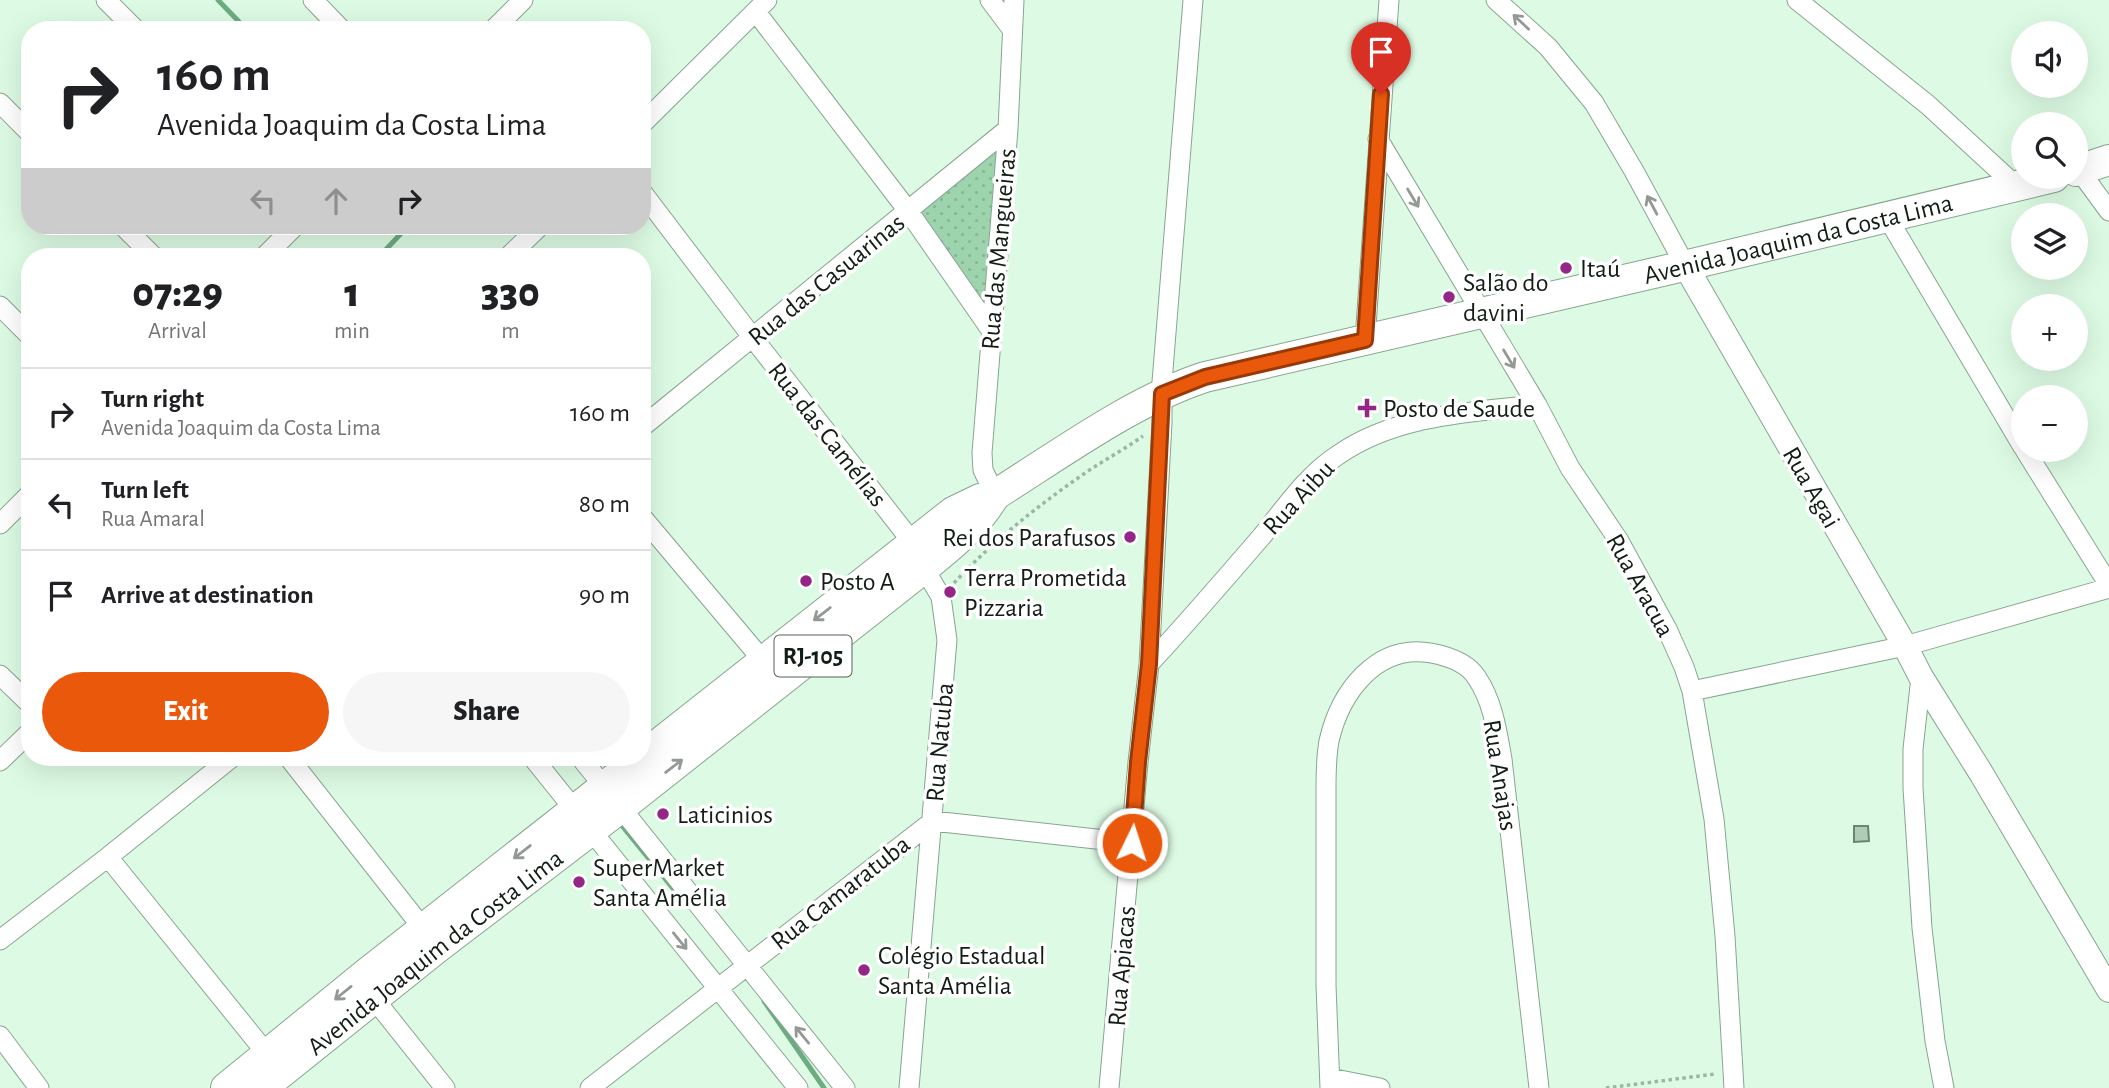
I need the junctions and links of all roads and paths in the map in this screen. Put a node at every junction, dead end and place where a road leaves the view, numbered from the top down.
1 (106, 0) edge
2 (313, 0) edge
3 (990, 0) edge
4 (1014, 0) edge
5 (1193, 0) edge
6 (1389, 0) edge
7 (1496, 0) edge
8 (1797, 0) edge
9 (520, 1) edge
10 (762, 6) edge
11 (127, 21) edge
12 (333, 21) edge
13 (501, 21) edge
14 (1011, 28) junction
15 (0, 103) edge
16 (651, 115) edge
17 (21, 124) edge
18 (1008, 129) junction
19 (1378, 139) junction
20 (2109, 160) edge
21 (2088, 167) edge
22 (2011, 181) edge
23 (2011, 188) edge
24 (2086, 189) edge
25 (651, 203) edge
26 (2109, 211) edge
27 (909, 212) junction
28 (1887, 216) junction
29 (131, 235) edge
30 (286, 235) edge
31 (531, 235) edge
32 (145, 248) edge
33 (273, 248) edge
34 (517, 248) edge
35 (1685, 265) junction
36 (0, 306) edge
37 (1481, 313) junction
38 (21, 327) edge
39 (991, 330) junction
40 (753, 338) junction
41 (1365, 340) junction
42 (1162, 400) junction
43 (1537, 405) junction
44 (651, 420) edge
45 (2011, 426) edge
46 (2033, 462) edge
47 (995, 495) junction
48 (21, 503) edge
49 (0, 524) edge
50 (651, 528) edge
51 (919, 556) junction
52 (2109, 587) edge
53 (941, 597) junction
54 (1905, 646) junction
55 (1149, 664) junction
56 (772, 671) junction
57 (0, 675) edge
58 (1921, 677) junction
59 (1692, 691) junction
60 (21, 695) edge
61 (21, 741) edge
62 (651, 751) edge
63 (0, 761) edge
64 (221, 766) edge
65 (295, 766) edge
66 (539, 766) edge
67 (587, 766) edge
68 (635, 766) edge
69 (612, 798) junction
70 (583, 820) junction
71 (933, 821) junction
72 (1132, 843) junction
73 (108, 857) junction
74 (431, 938) junction
75 (0, 940) edge
76 (746, 965) junction
77 (718, 988) junction
78 (2109, 990) edge
79 (374, 1000) junction
80 (0, 1036) edge
81 (267, 1054) junction
82 (1733, 1080) edge
83 (1330, 1083) edge
84 (39, 1088) edge
85 (226, 1088) edge
86 (262, 1088) edge
87 (445, 1088) edge
88 (590, 1088) edge
89 (798, 1088) edge
90 (845, 1088) edge
91 (909, 1088) edge
92 (1109, 1088) edge
93 (1380, 1088) edge
94 (1539, 1088) edge
95 (1606, 1088) edge
96 (1944, 1088) edge

1 - 11 street
2 - 12 street
3 - 14 street
4 - 14 street, Rua das Mangueiras
5 - 42 street, Rua Apiacas
6 - 19 street
35 -> 7 street, Rua Agai
8 - 22 street
9 - 13 street
10 - 16 street
10 - 27 street
14 - 18 street, Rua das Mangueiras
15 - 17 street
18 - 27 street, Rua das Casuarinas
18 - 39 street, Rua das Mangueiras
19 -> 37 street, Rua Aracua
19 - 41 street
20 - 21 main road, Avenida Joaquim da Costa Lima / RJ-105
23 - 28 main road, Avenida Joaquim da Costa Lima / RJ-105
24 - 26 street
25 - 40 street, Rua das Camélias
27 - 39 street
27 - 40 street, Rua das Casuarinas
28 - 35 main road, Avenida Joaquim da Costa Lima / RJ-105
28 - 45 street
29 - 32 street
30 - 33 street
31 - 34 street
35 - 37 main road, Avenida Joaquim da Costa Lima / RJ-105
35 - 54 street, Rua Agai
36 - 38 street
37 - 41 main road, Avenida Joaquim da Costa Lima / RJ-105
37 -> 43 street, Rua Aracua
39 - 47 street, Rua das Mangueiras
40 - 44 street, Rua das Casuarinas
40 - 51 street, Rua das Camélias
41 - 42 main road, Avenida Joaquim da Costa Lima / RJ-105
42 - 47 main road, Avenida Joaquim da Costa Lima / RJ-105
42 - 53 path
42 - 55 street, Rua Apiacas
43 - 55 street, Rua Aibu
43 - 59 street, Rua Aracua
46 - 52 street
47 - 51 main road, Avenida Joaquim da Costa Lima / RJ-105
48 - 49 street
50 - 56 street
51 - 53 street, Rua Natuba
51 - 56 main road, Avenida Joaquim da Costa Lima / RJ-105
52 - 54 street
53 - 71 street, Rua Natuba
54 - 58 street, Rua Agai
54 - 59 street
55 - 72 street, Rua Apiacas
56 - 62 main road, Avenida Joaquim da Costa Lima / RJ-105
69 -> 56 main road, Avenida Joaquim da Costa Lima / RJ-105
57 - 60 street
58 - 78 street, Rua Agai
58 - 96 street
59 - 82 street, Rua Aracua
61 - 63 street
64 - 73 street
65 - 74 street
66 - 70 street
67 - 69 street
68 - 69 main road, Avenida Joaquim da Costa Lima / RJ-105
69 - 70 main road, Avenida Joaquim da Costa Lima / RJ-105
69 - 76 street
70 - 74 main road, Avenida Joaquim da Costa Lima / RJ-105
70 -> 77 street
71 - 72 street, Rua Camaratuba
71 - 76 street, Rua Camaratuba
71 - 91 street, Rua Natuba
72 - 92 street, Rua Apiacas
73 - 75 street
73 - 81 street
74 - 79 main road, Avenida Joaquim da Costa Lima / RJ-105
74 -> 81 main road, Avenida Joaquim da Costa Lima / RJ-105
76 - 77 street, Rua Camaratuba
90 -> 76 street
77 - 88 street, Rua Camaratuba
77 - 89 street
79 - 86 main road, Avenida Joaquim da Costa Lima / RJ-105
79 - 87 street
80 - 84 street
81 - 85 main road, Avenida Joaquim da Costa Lima / RJ-105
82 - 95 path
83 - 93 street
83 - 94 street, Rua Anajas

